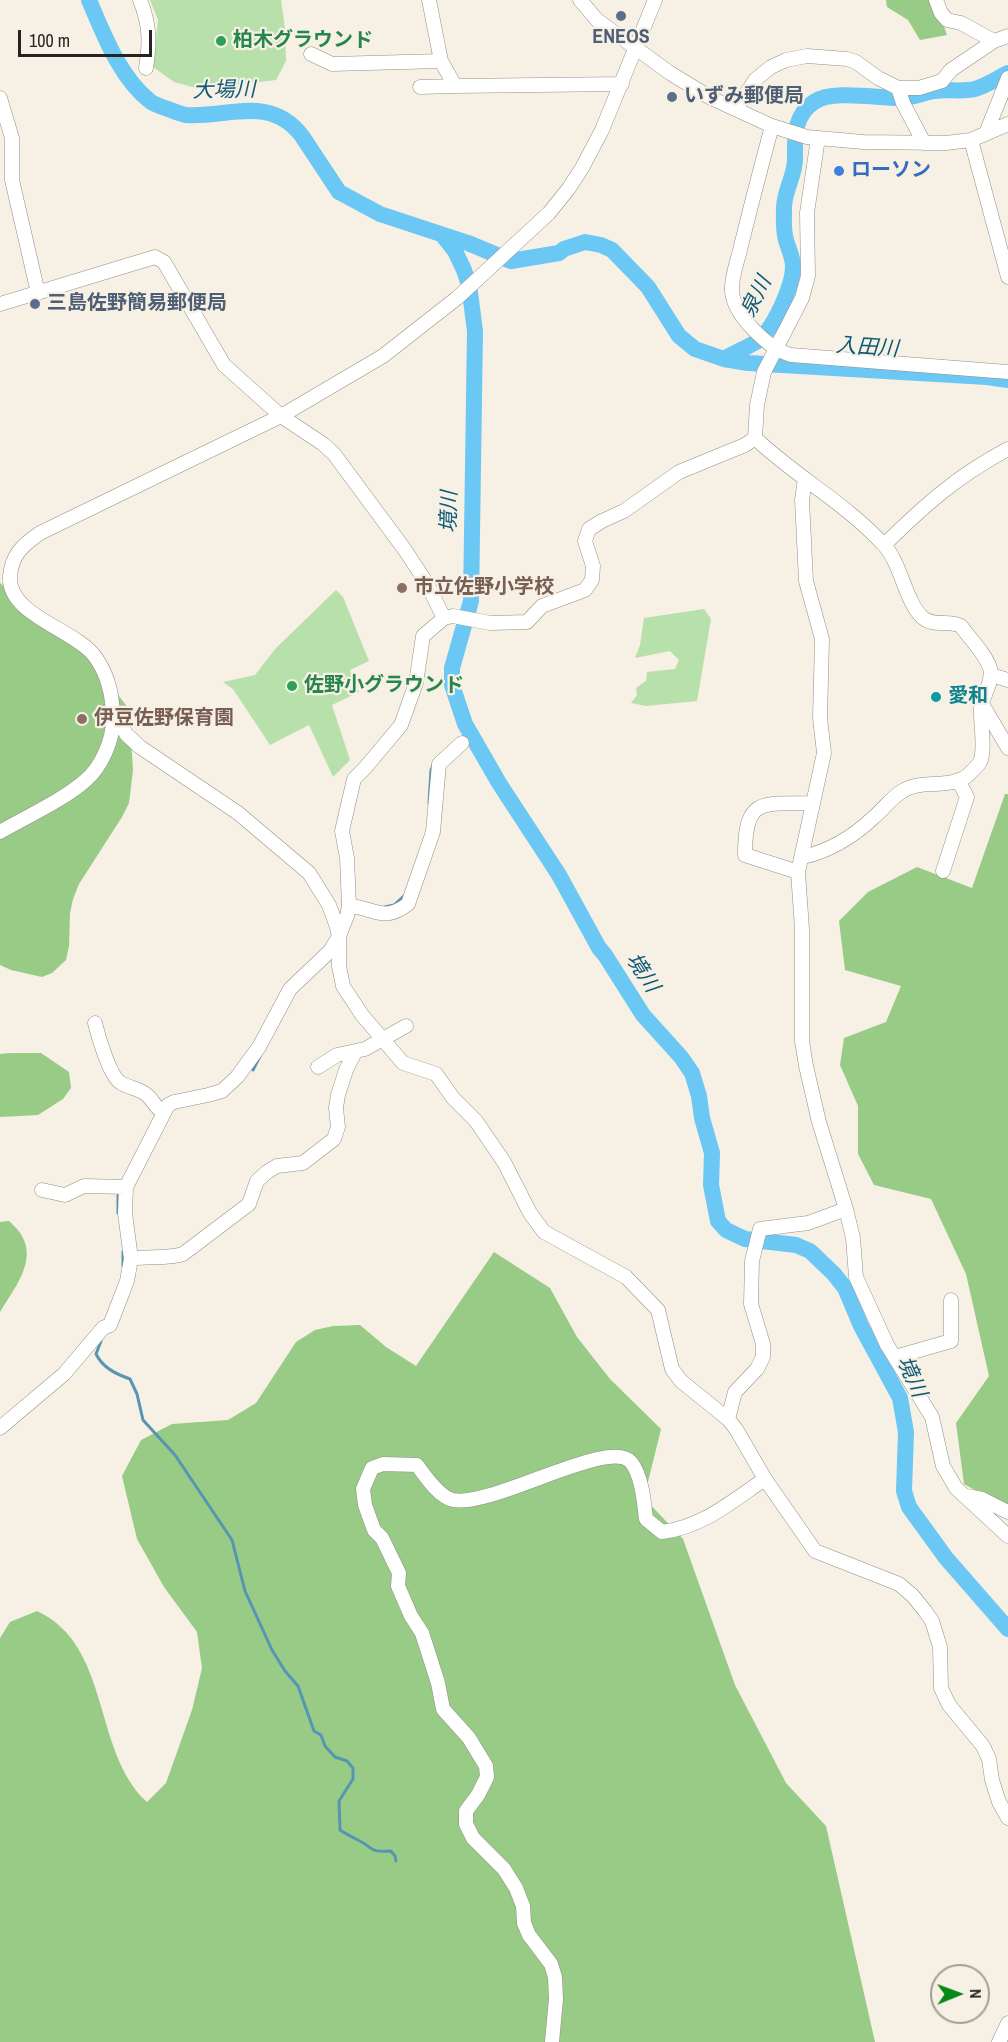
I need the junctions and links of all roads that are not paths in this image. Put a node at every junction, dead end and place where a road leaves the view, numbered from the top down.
1 (140, 0) edge
2 (429, 0) edge
3 (580, 0) edge
4 (655, 0) edge
5 (936, 0) edge
6 (1008, 36) edge
7 (994, 41) junction
8 (636, 48) junction
9 (311, 54) dead end
10 (441, 61) junction
11 (146, 68) dead end
12 (1007, 81) edge
13 (622, 84) junction
14 (455, 86) junction
15 (420, 87) dead end
16 (900, 95) junction
17 (0, 98) edge
18 (736, 109) junction
19 (1008, 124) edge
20 (777, 127) junction
21 (986, 134) junction
22 (813, 138) junction
23 (971, 140) junction
24 (924, 144) junction
25 (1008, 277) edge
26 (38, 293) junction
27 (0, 304) edge
28 (771, 349) junction
29 (1008, 372) edge
30 (281, 417) junction
31 (754, 438) junction
32 (1008, 449) edge
33 (805, 479) junction
34 (884, 545) junction
35 (0, 573) edge
36 (9, 585) junction
37 (449, 617) junction
38 (992, 675) junction
39 (1008, 680) edge
40 (982, 704) junction
41 (113, 710) junction
42 (462, 743) dead end
43 (1008, 748) edge
44 (958, 780) junction
45 (813, 803) junction
46 (0, 832) edge
47 (802, 856) junction
48 (943, 871) dead end
49 (798, 873) junction
50 (349, 906) junction
51 (339, 936) junction
52 (95, 1023) dead end
53 (406, 1026) dead end
54 (383, 1038) junction
55 (355, 1052) junction
56 (318, 1067) dead end
57 (160, 1111) junction
58 (122, 1187) junction
59 (42, 1190) dead end
60 (846, 1209) junction
61 (131, 1259) junction
62 (951, 1300) dead end
63 (895, 1357) junction
64 (728, 1419) junction
65 (0, 1428) edge
66 (765, 1479) junction
67 (964, 1495) junction
68 (1008, 1512) edge
69 (1008, 1536) edge
70 (1008, 1818) edge
71 (1008, 2023) edge
72 (552, 2042) edge
73 (999, 2042) edge

1 - 11 street
2 - 10 street
3 - 8 street
4 - 8 street
5 - 7 street
6 - 7 street
7 - 16 street
8 - 13 street
8 - 18 street
9 - 10 street
10 - 14 street
12 - 21 street
13 - 14 street
13 - 30 street
14 - 15 street
16 - 18 street
16 - 24 street
17 - 26 street
18 - 20 street
19 - 21 street
20 - 22 street
20 - 28 street
21 - 23 street
22 - 24 street
22 - 28 street
23 - 24 street
23 - 25 street
26 - 27 street
26 - 30 street
28 - 29 street
28 - 31 street
30 - 36 street
30 - 37 street
31 - 33 street
31 - 37 street
32 - 34 street
33 - 34 street
33 - 45 street
34 - 38 street
35 - 36 street
36 - 41 street
37 - 50 street
38 - 39 street
38 - 40 street
40 - 43 street
40 - 44 street
41 - 46 street
41 - 51 street
42 - 50 street
44 - 47 street
44 - 48 street
45 - 47 street
45 - 49 street
47 - 49 street
49 - 60 street
50 - 51 street
51 - 54 street
51 - 57 street
52 - 57 street
53 - 54 street
54 - 55 street
54 - 64 street
55 - 56 street
55 - 61 street
57 - 58 street
58 - 59 street
58 - 61 street
60 - 63 street
60 - 64 street
61 - 65 street
62 - 63 street
63 - 67 street
64 - 66 street
66 - 70 street
66 - 72 street
67 - 68 street
67 - 69 street
71 - 73 street

